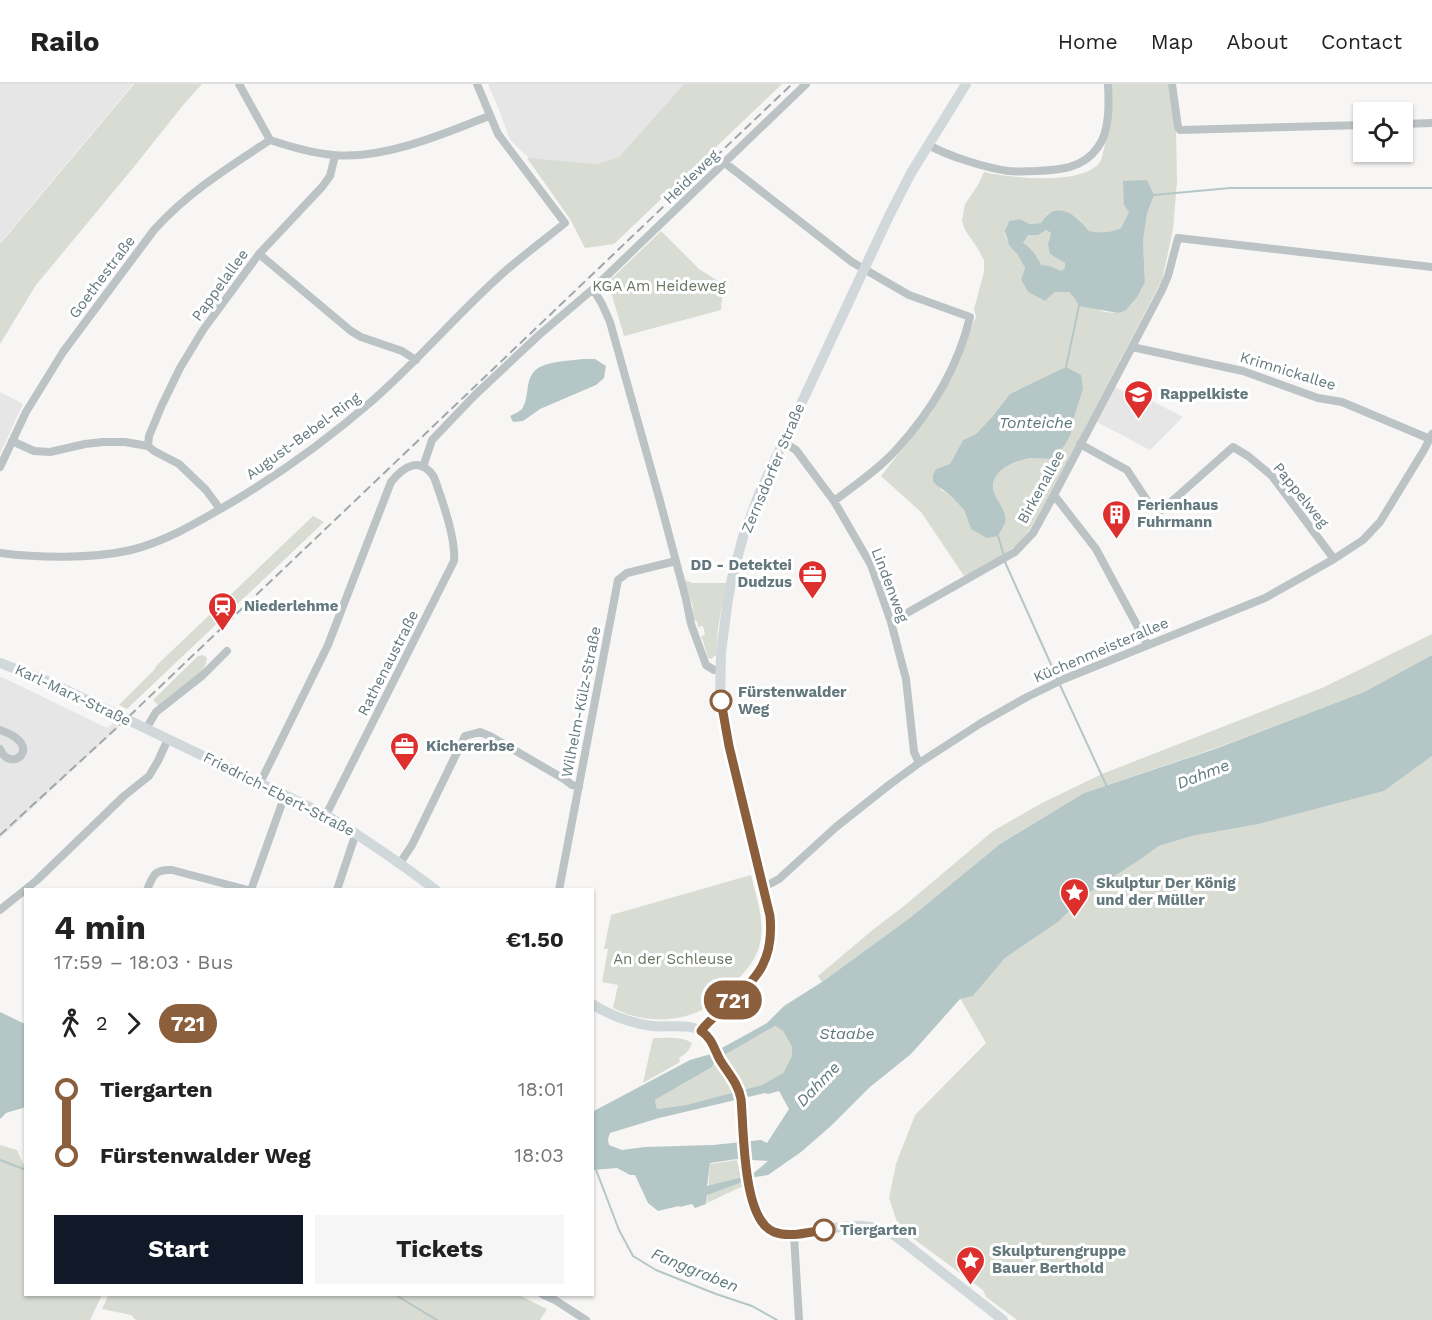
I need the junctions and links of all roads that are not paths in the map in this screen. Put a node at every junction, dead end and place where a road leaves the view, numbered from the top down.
1 (239, 84) edge
2 (477, 84) edge
3 (806, 84) edge
4 (966, 84) edge
5 (1108, 84) edge
6 (1172, 84) edge
7 (489, 116) junction
8 (1432, 123) edge
9 (1413, 124) edge
10 (1353, 125) edge
11 (270, 140) junction
12 (928, 145) junction
13 (334, 156) junction
14 (725, 163) junction
15 (259, 254) junction
16 (1432, 267) edge
17 (863, 269) junction
18 (593, 289) junction
19 (1132, 347) junction
20 (416, 360) junction
21 (1431, 437) edge
22 (12, 441) junction
23 (783, 442) junction
24 (1080, 444) junction
25 (147, 446) junction
26 (0, 467) edge
27 (423, 467) junction
28 (1054, 495) junction
29 (834, 501) junction
30 (220, 509) junction
31 (0, 553) edge
32 (1334, 559) junction
33 (676, 561) junction
34 (891, 622) junction
35 (1147, 644) junction
36 (227, 651) dead end
37 (0, 663) edge
38 (720, 669) junction
39 (146, 729) junction
40 (0, 730) edge
41 (168, 739) junction
42 (0, 749) edge
43 (919, 763) junction
44 (260, 783) junction
45 (579, 787) junction
46 (285, 795) junction
47 (326, 815) junction
48 (356, 833) junction
49 (400, 863) junction
50 (764, 887) junction
51 (27, 888) edge
52 (148, 888) edge
53 (241, 888) edge
54 (250, 888) edge
55 (338, 888) edge
56 (433, 888) edge
57 (559, 888) edge
58 (24, 891) edge
59 (0, 910) edge
60 (594, 1005) edge
61 (701, 1031) junction
62 (794, 1235) junction
63 (546, 1296) edge
64 (586, 1320) edge
65 (799, 1320) edge
66 (1002, 1320) edge

1 - 11 street
2 - 7 street
3 - 14 street, Heideweg
4 - 12 street, Zernsdorfer Straße
5 - 12 street
6 - 10 street
7 - 13 street
7 - 20 street, August-Bebel-Ring
8 - 9 street
11 - 13 street
11 - 22 street, Goethestraße
12 - 17 street, Zernsdorfer Straße
13 - 15 street, Pappelallee
14 - 17 street
14 - 18 street, Heideweg
15 - 20 street
15 - 25 street, Pappelallee
16 - 19 street, Birkenallee
17 - 23 street, Zernsdorfer Straße
17 - 29 street
18 - 27 street, Heideweg
18 - 33 street
19 - 21 street, Krimnickallee
19 - 24 street, Birkenallee
20 - 30 street, August-Bebel-Ring
21 - 32 street, Küchenmeisterallee
22 - 25 street
22 - 26 street, Goethestraße
23 - 29 street, Lindenweg
23 - 38 street, Zernsdorfer Straße
24 - 28 street, Birkenallee
24 - 32 street, Pappelweg
25 - 30 street
27 - 44 street
27 - 47 street, Rathenaustraße
28 - 34 street, Birkenallee
28 - 35 street
29 - 34 street, Lindenweg
30 - 31 street, August-Bebel-Ring
32 - 35 street, Küchenmeisterallee
33 - 38 street
33 - 45 street, Wilhelm-Külz-Straße
34 - 43 street, Lindenweg
35 - 43 street, Küchenmeisterallee
36 - 39 street
37 - 39 street, Karl-Marx-Straße
38 - 50 street, Zernsdorfer Straße
39 - 41 street, Friedrich-Ebert-Straße
40 - 42 street
41 - 44 street, Friedrich-Ebert-Straße
41 - 51 street
43 - 50 street, Küchenmeisterallee
44 - 46 street, Friedrich-Ebert-Straße
45 - 49 street
45 - 57 street, Wilhelm-Külz-Straße
46 - 47 street, Friedrich-Ebert-Straße
46 - 54 street
47 - 48 street, Friedrich-Ebert-Straße
48 - 49 street, Friedrich-Ebert-Straße
48 - 55 street
49 - 56 street, Friedrich-Ebert-Straße
50 - 61 street, Zernsdorfer Straße
52 - 53 street
58 - 59 street
60 - 61 street
61 - 62 street
62 - 65 street
62 - 66 street
63 - 64 street

